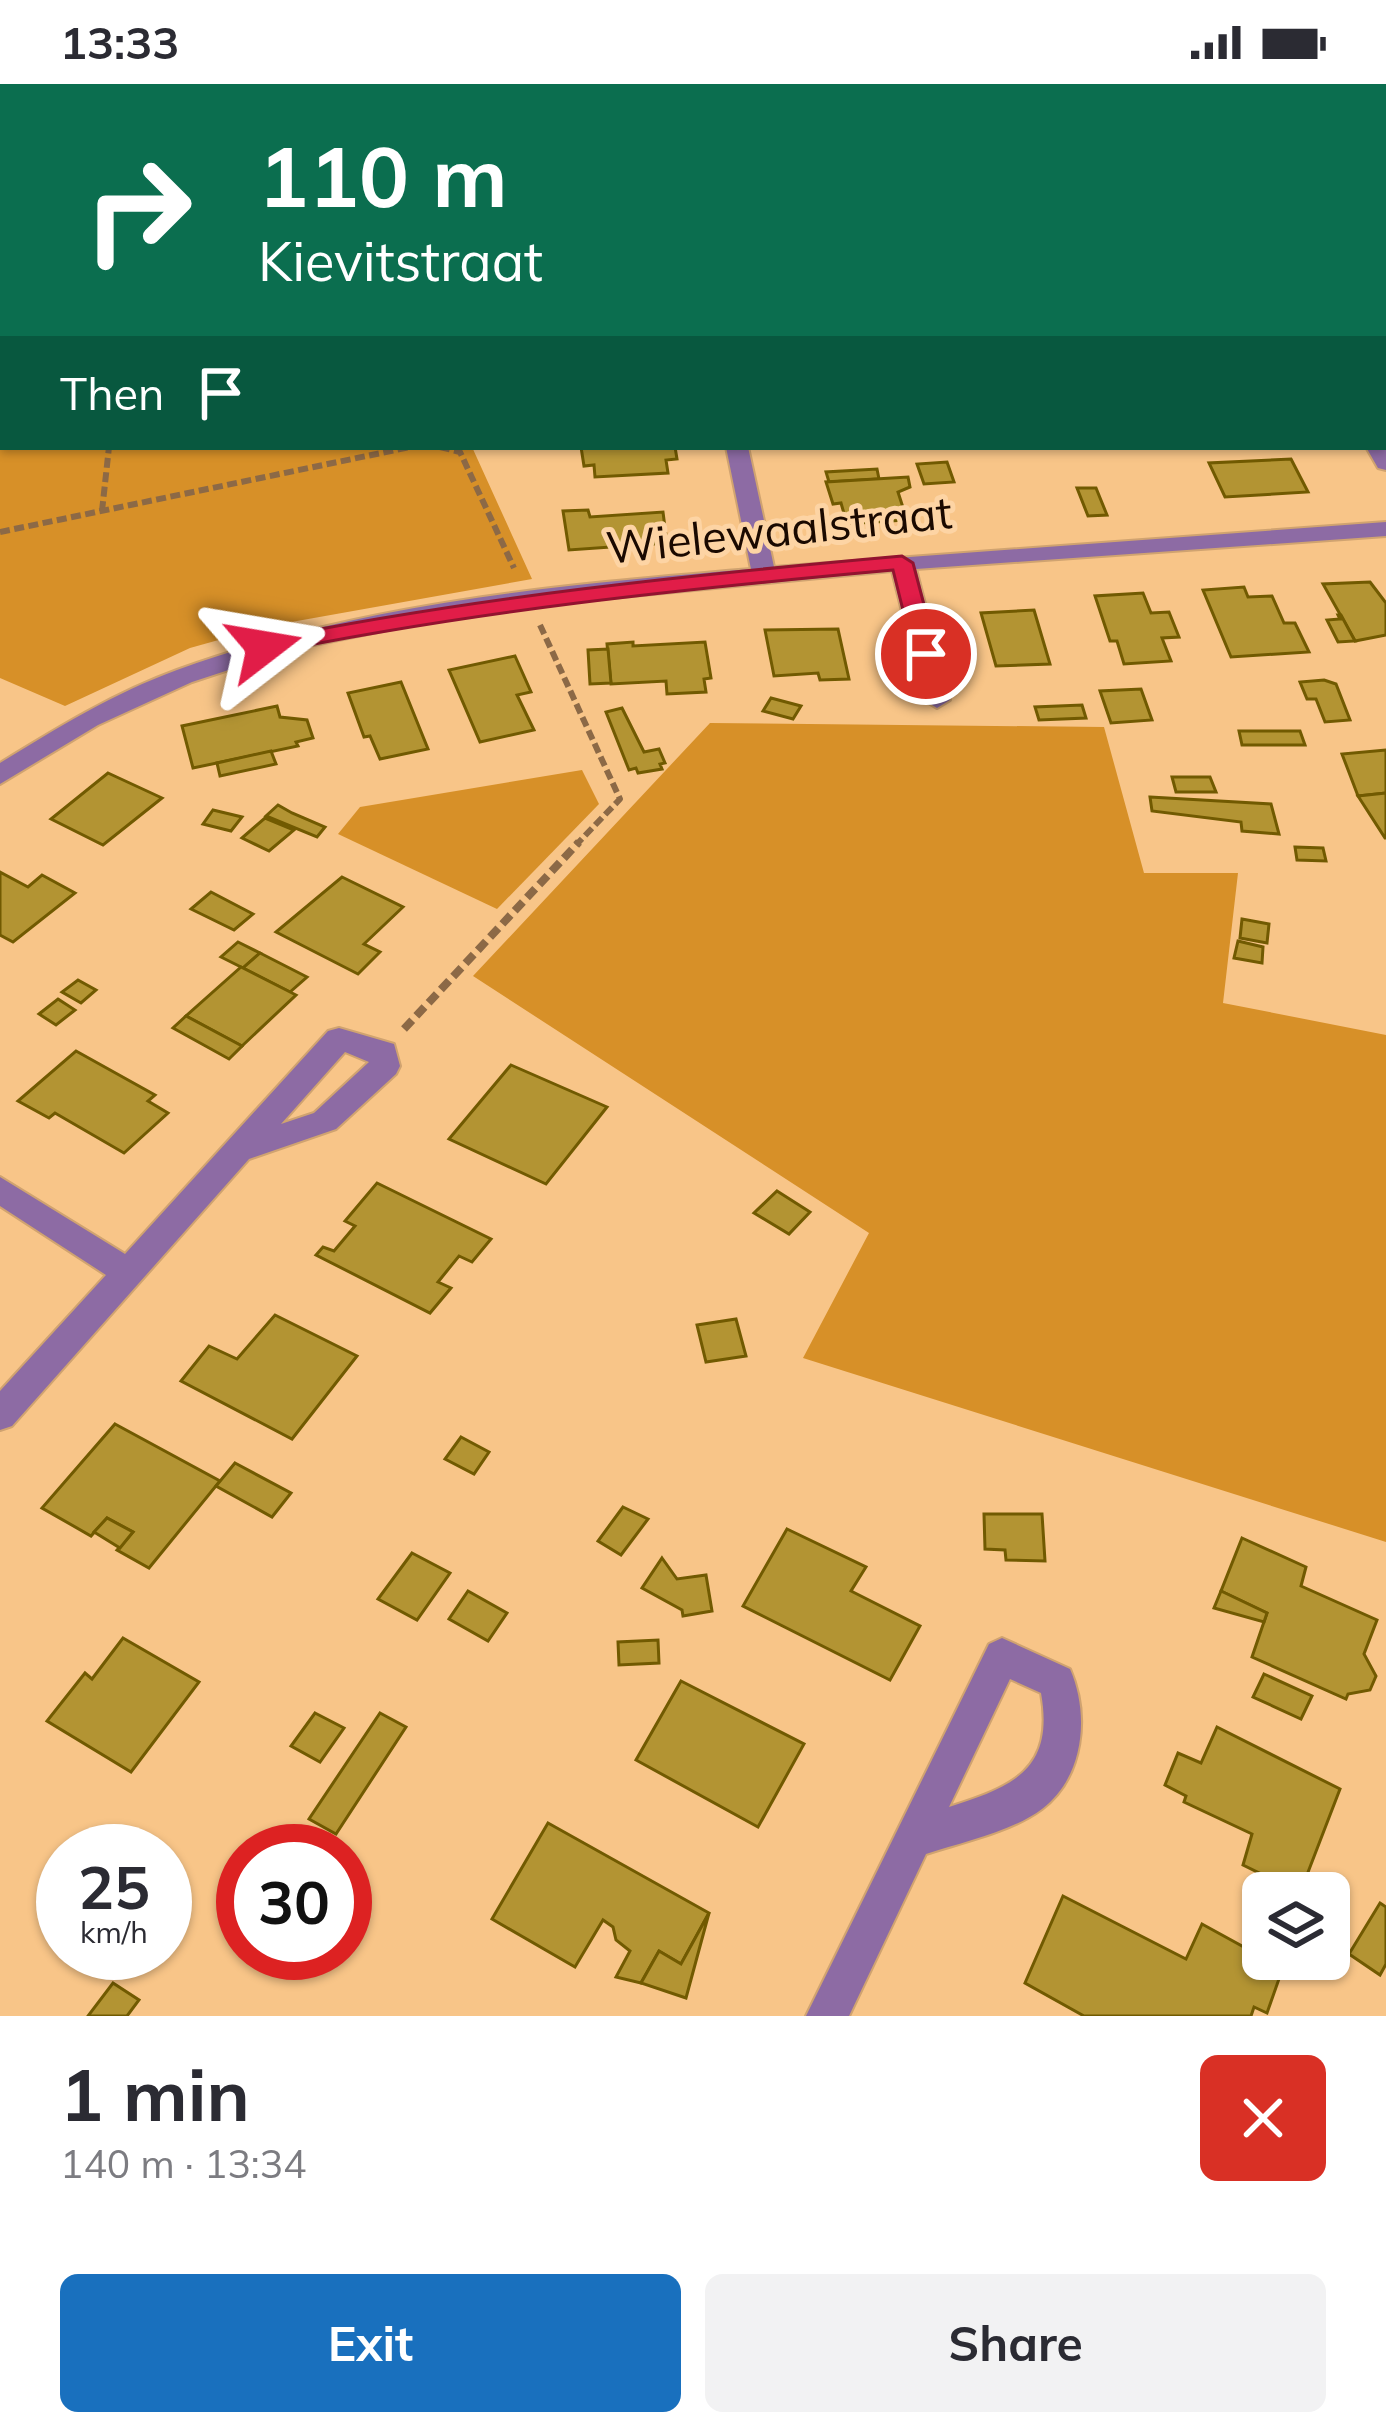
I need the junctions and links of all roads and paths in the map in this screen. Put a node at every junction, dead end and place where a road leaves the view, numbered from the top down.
1 (110, 450) edge
2 (396, 450) edge
3 (452, 450) edge
4 (737, 450) edge
5 (102, 511) junction
6 (1386, 529) edge
7 (0, 532) edge
8 (902, 563) junction
9 (764, 575) junction
10 (529, 601) junction
11 (937, 700) dead end
12 (0, 775) edge
13 (383, 1052) junction
14 (241, 1150) junction
15 (0, 1190) edge
16 (128, 1272) junction
17 (0, 1415) edge
18 (914, 1839) junction
19 (827, 2016) edge

1 - 5 path
2 - 5 path
3 - 10 path
4 - 9 street
5 - 7 path
6 - 8 street, Wielewaalstraat
8 - 9 street, Wielewaalstraat
8 - 11 street
9 - 10 street, Wielewaalstraat
10 - 12 street, Wielewaalstraat
10 - 13 path
13 - 14 street
13 - 14 street
14 - 16 street
15 - 16 street
16 - 17 street
18 - 18 street
18 - 19 street

